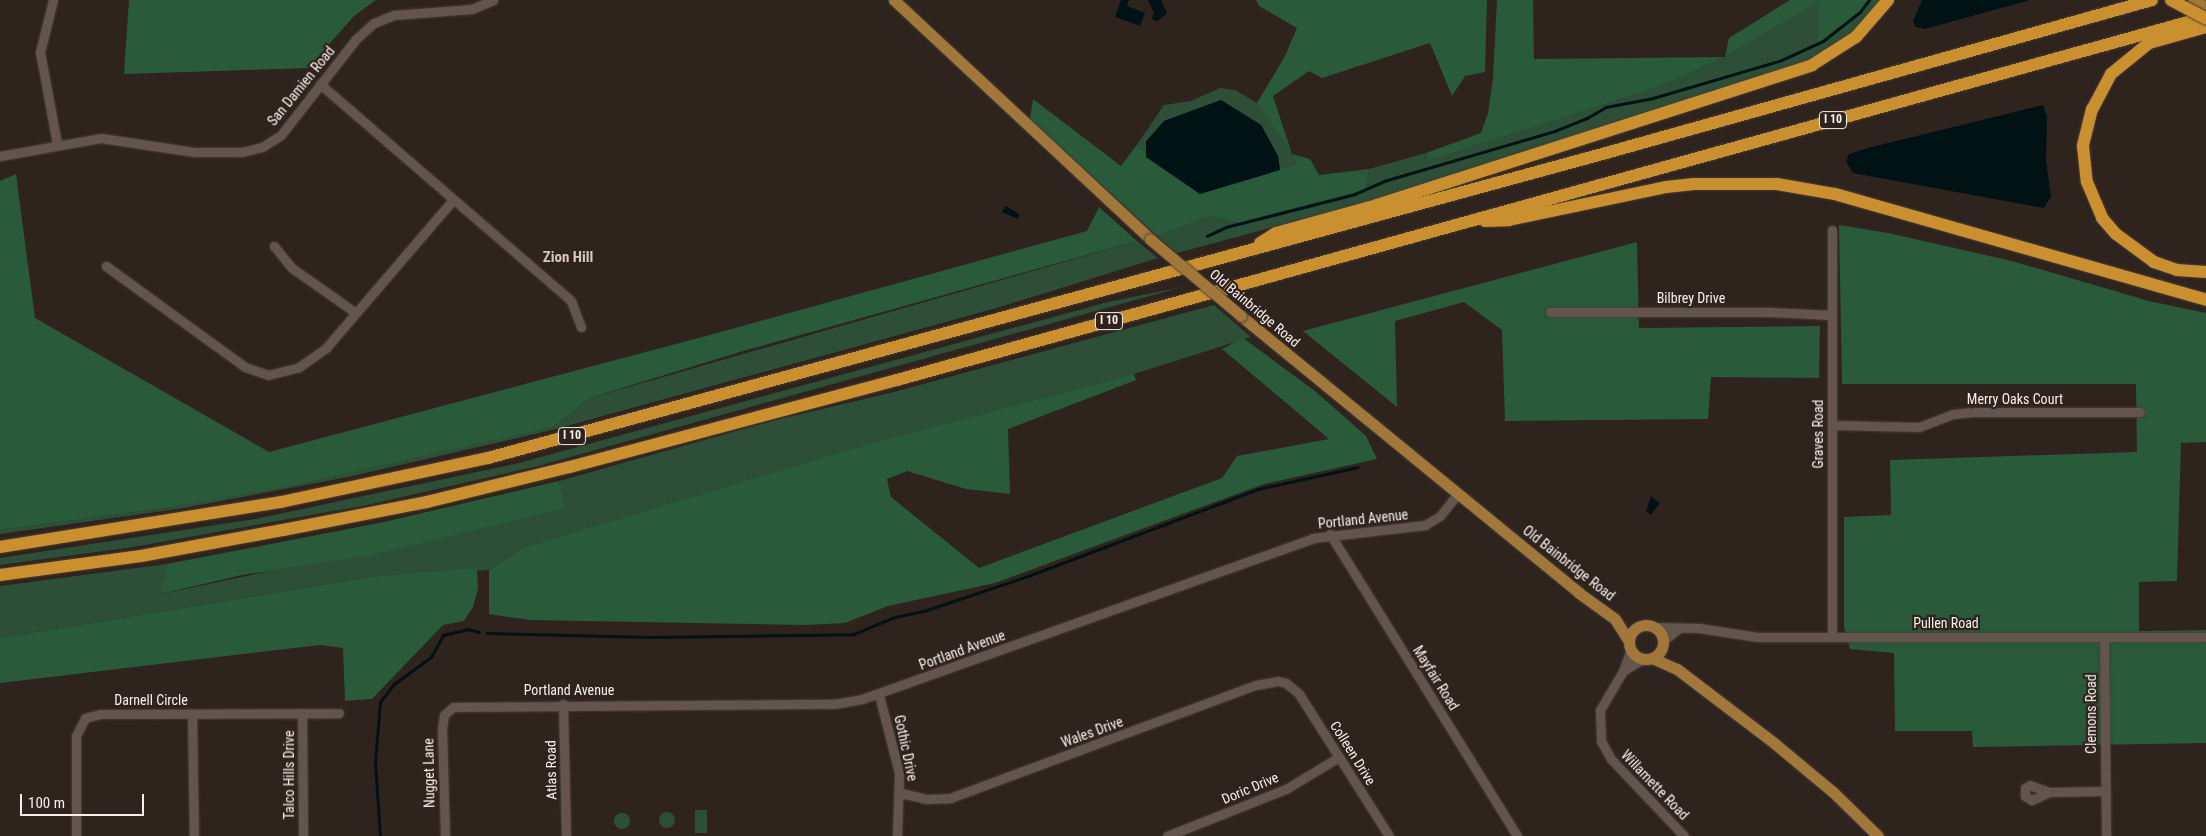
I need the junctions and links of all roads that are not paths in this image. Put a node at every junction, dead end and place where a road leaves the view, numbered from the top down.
1 (53, 0) edge
2 (494, 0) edge
3 (894, 0) edge
4 (1888, 0) edge
5 (2152, 0) edge
6 (2171, 0) edge
7 (2193, 0) edge
8 (2206, 6) edge
9 (2206, 18) edge
10 (2206, 27) edge
11 (320, 84) junction
12 (57, 144) junction
13 (0, 156) edge
14 (453, 200) junction
15 (1460, 223) junction
16 (1832, 230) dead end
17 (274, 246) dead end
18 (1254, 247) junction
19 (106, 266) dead end
20 (2206, 272) edge
21 (2206, 300) edge
22 (1550, 312) dead end
23 (356, 313) junction
24 (1832, 315) junction
25 (581, 326) dead end
26 (2140, 412) dead end
27 (1832, 425) junction
28 (1458, 493) junction
29 (1330, 534) junction
30 (0, 547) edge
31 (0, 575) edge
32 (1616, 619) junction
33 (1686, 626) junction
34 (1638, 627) junction
35 (1654, 627) junction
36 (2206, 636) edge
37 (1832, 637) junction
38 (2104, 637) junction
39 (1663, 644) junction
40 (1630, 645) junction
41 (1648, 658) junction
42 (1677, 669) junction
43 (1623, 671) junction
44 (1292, 686) joint
45 (879, 696) junction
46 (563, 704) junction
47 (447, 710) joint
48 (302, 713) junction
49 (339, 713) dead end
50 (192, 714) junction
51 (1339, 757) junction
52 (2105, 791) junction
53 (2049, 792) dead end
54 (900, 793) junction
55 (76, 836) edge
56 (194, 836) edge
57 (303, 836) edge
58 (445, 836) edge
59 (566, 836) edge
60 (897, 836) edge
61 (1167, 836) edge
62 (1389, 836) edge
63 (1517, 836) edge
64 (1684, 836) edge
65 (1878, 836) edge
66 (2106, 836) edge

1 - 12 street
2 - 11 street, San Damien Road
3 - 28 main road, Old Bainbridge Road, bridge
4 - 18 highway
5 - 18 highway, I 10
6 - 9 highway, bridge
7 - 8 main road
9 - 15 highway, I 10
10 - 20 highway
11 - 12 street, San Damien Road
11 - 14 street
12 - 13 street, San Damien Road
14 - 23 street
14 - 25 street
15 - 21 highway
15 - 31 highway, I 10
16 - 24 street, Graves Road
17 - 23 street
18 - 30 highway, I 10
19 - 23 street
22 - 24 street, Bilbrey Drive
24 - 27 street, Graves Road
26 - 27 street, Merry Oaks Court
27 - 37 street, Graves Road
28 - 29 street, Portland Avenue
28 - 32 main road, Old Bainbridge Road
29 - 45 street, Portland Avenue
29 - 63 street, Mayfair Road
32 - 34 main road, Old Bainbridge Road
32 - 40 main road, Old Bainbridge Road
33 - 35 street, Pullen Road
33 - 37 street, Pullen Road
33 - 39 street
34 - 35 main road, Old Bainbridge Road
34 - 40 main road
35 - 39 main road
36 - 38 street, Pullen Road
37 - 38 street, Pullen Road
38 - 52 street, Clemons Road
39 - 41 main road
39 - 42 main road
40 - 41 main road
40 - 43 street, Willamette Road
41 - 42 main road
41 - 43 street, Willamette Road
42 - 65 main road
43 - 64 street, Willamette Road
44 - 51 street, Colleen Drive
44 - 54 street, Wales Drive
45 - 46 street, Portland Avenue
45 - 54 street, Gothic Drive
46 - 47 street, Portland Avenue
46 - 59 street, Atlas Road
47 - 58 street, Nugget Lane
48 - 49 street, Darnell Circle
48 - 50 street, Darnell Circle
48 - 57 street, Talco Hills Drive
50 - 55 street, Darnell Circle
50 - 56 street
51 - 61 street, Doric Drive
51 - 62 street, Colleen Drive
52 - 53 street
52 - 66 street, Clemons Road
54 - 60 street, Gothic Drive

